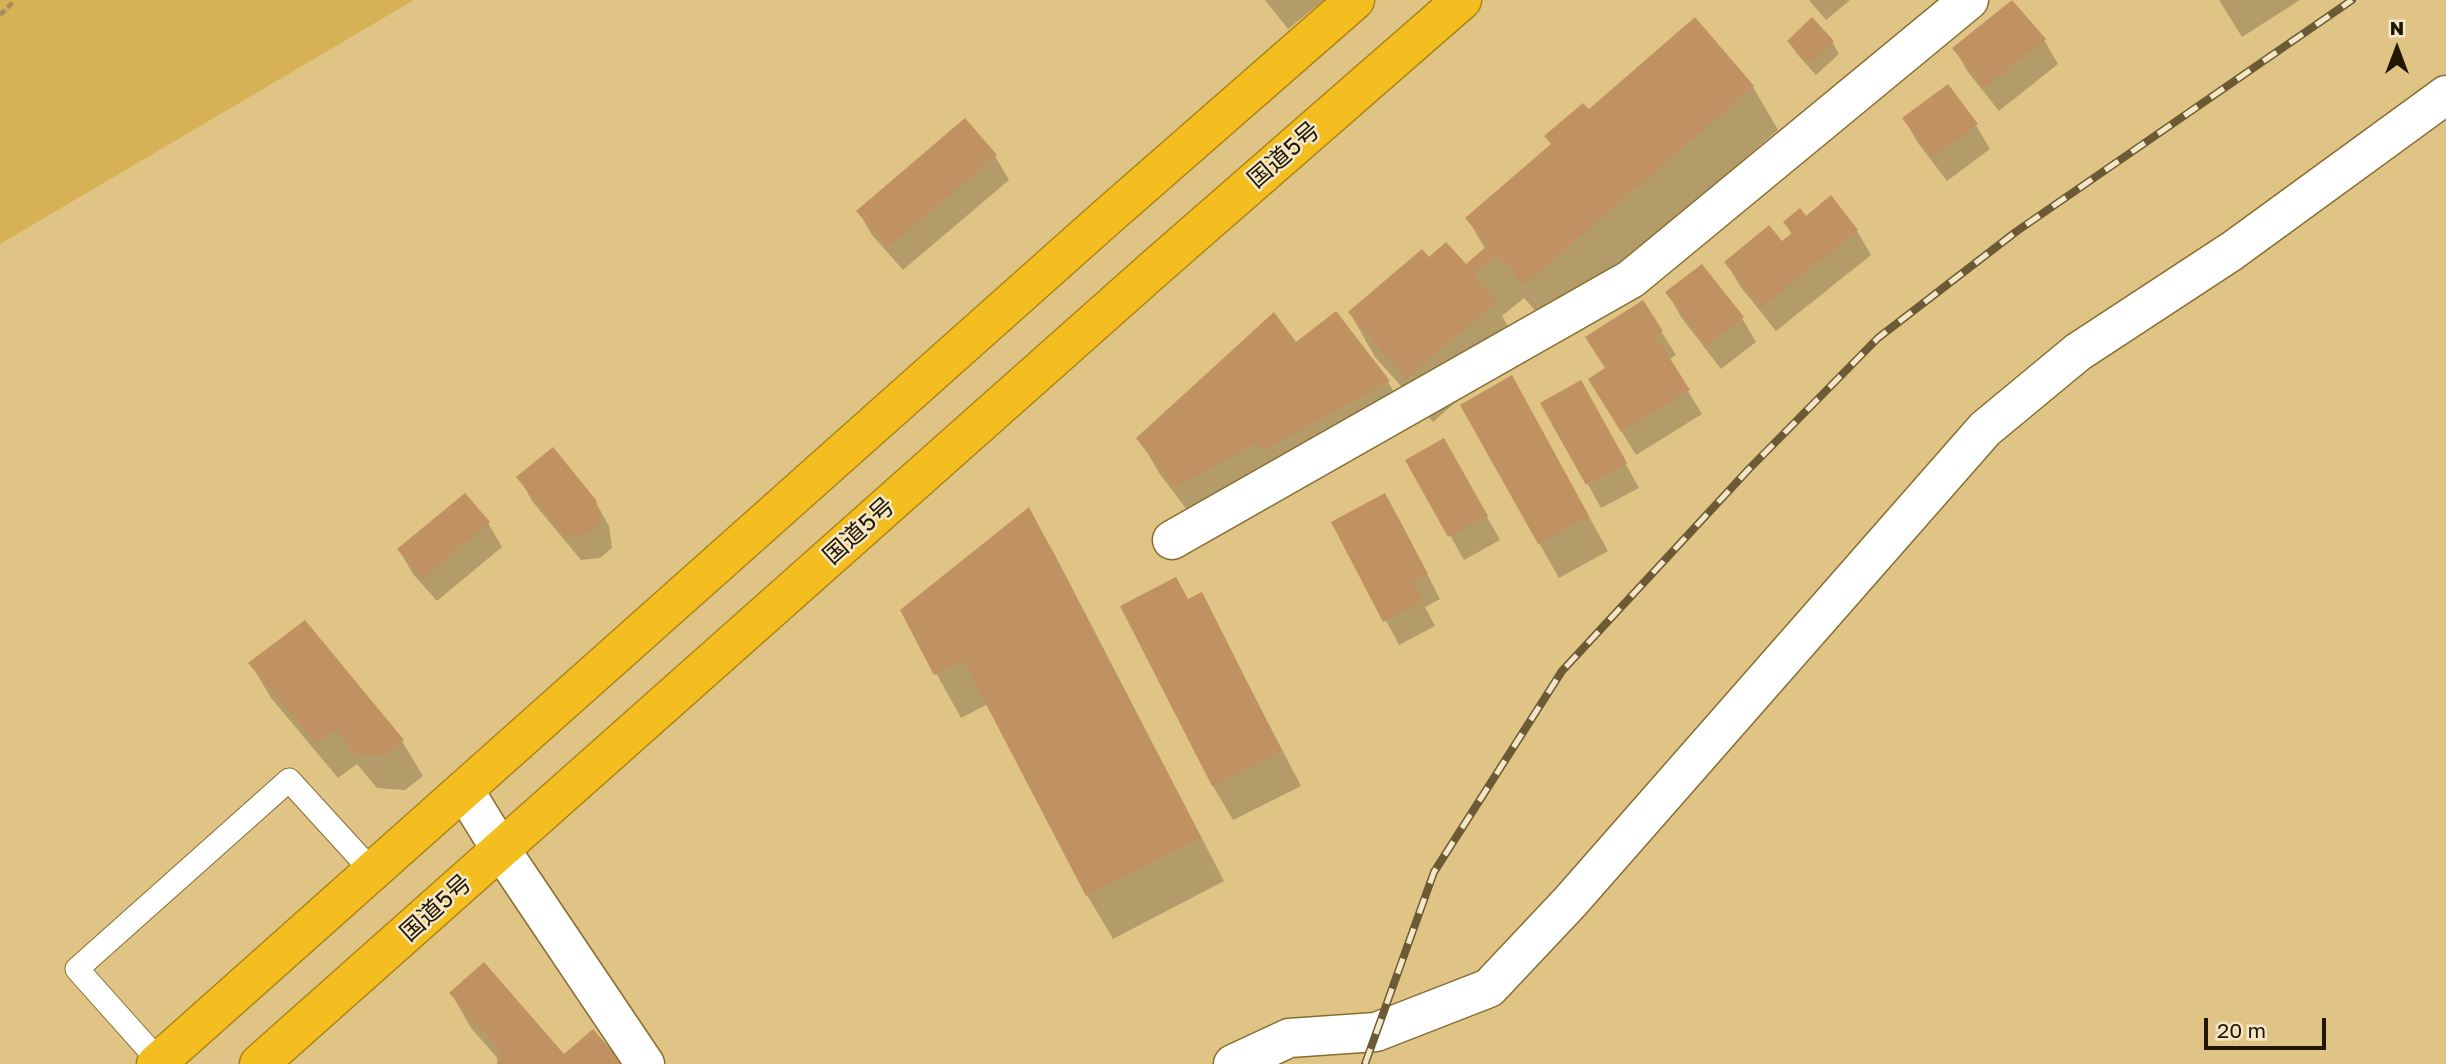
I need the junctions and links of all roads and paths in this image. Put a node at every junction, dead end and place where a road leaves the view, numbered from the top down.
1 (15, 0) edge
2 (1355, 0) edge
3 (1462, 0) edge
4 (1969, 0) edge
5 (0, 15) edge
6 (2446, 95) edge
7 (1171, 540) dead end
8 (464, 790) junction
9 (500, 850) junction
10 (372, 871) junction
11 (157, 1063) edge
12 (259, 1064) edge
13 (645, 1064) edge
14 (1233, 1064) edge

1 - 5 path
2 - 8 highway
3 - 9 highway, 国道5号
4 - 7 street
6 - 14 street
8 - 9 street
8 - 10 highway
9 - 12 highway, 国道5号
9 - 13 street
10 - 11 highway
10 - 11 lane

